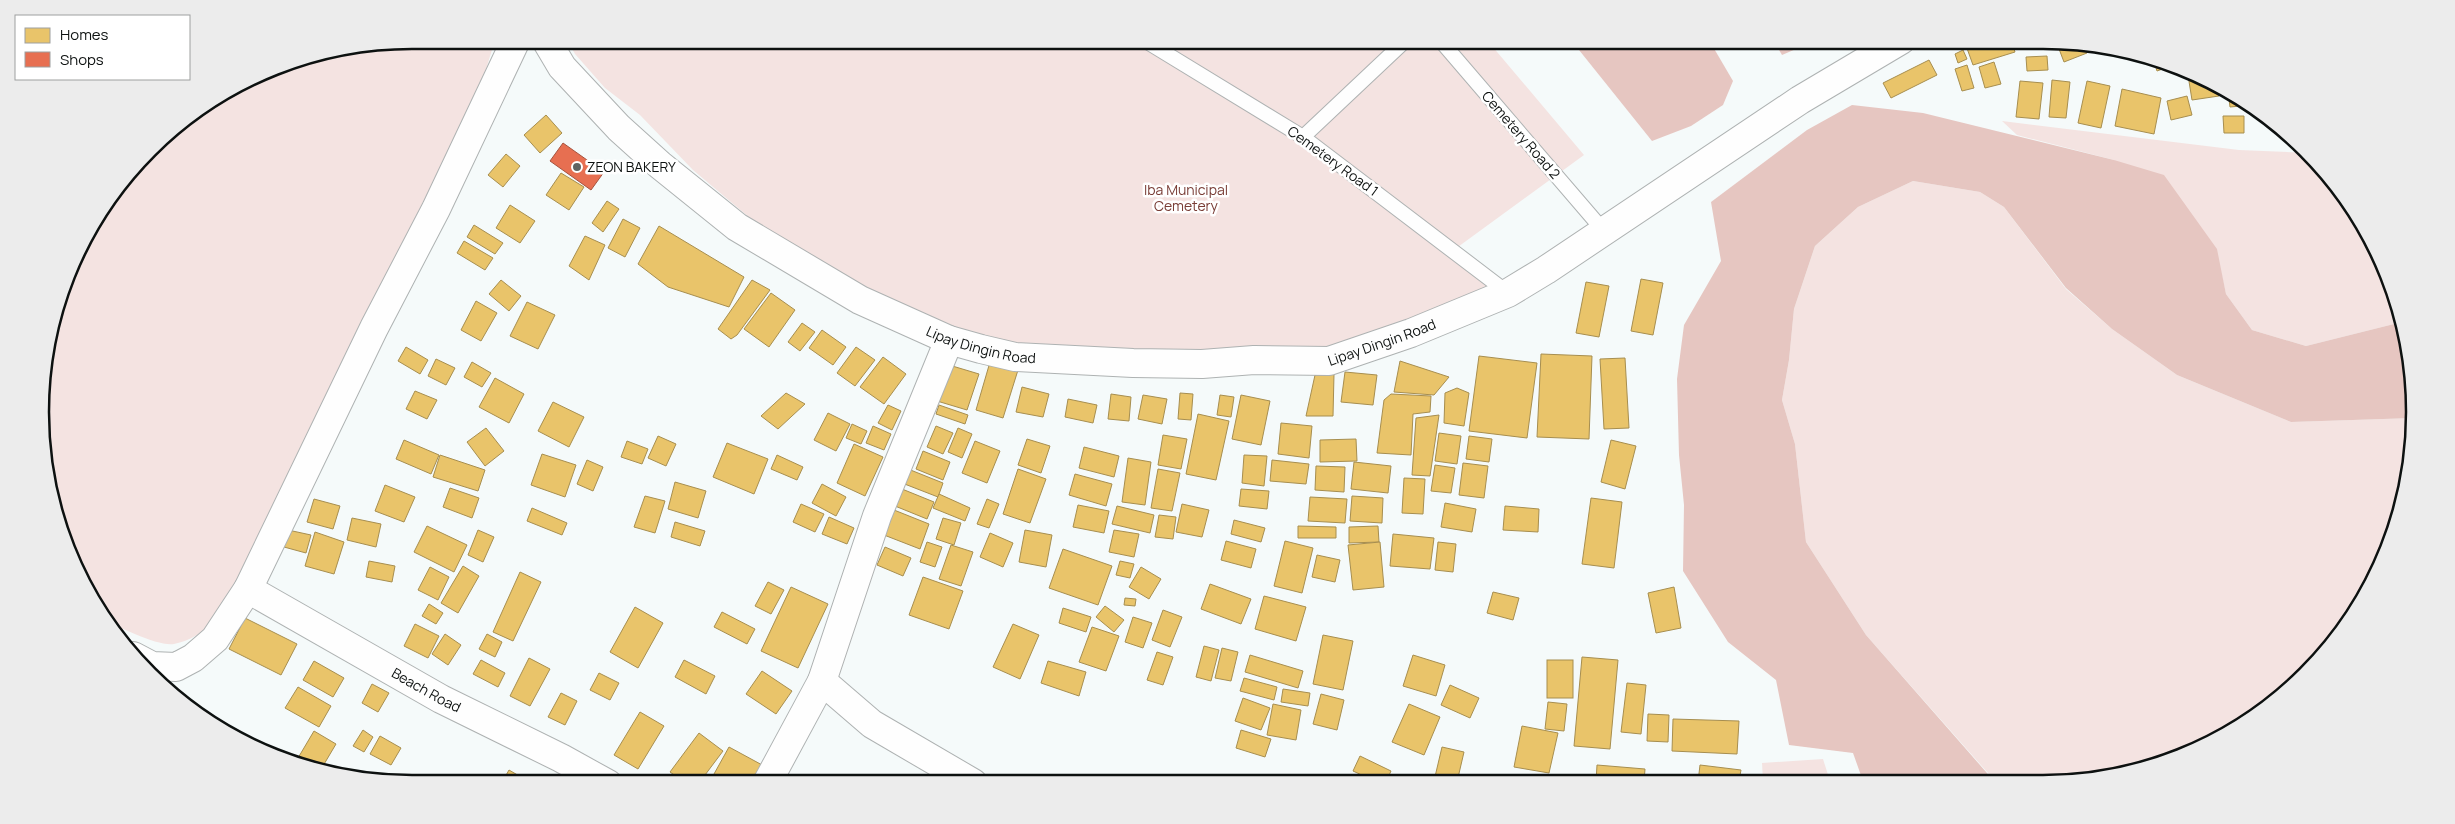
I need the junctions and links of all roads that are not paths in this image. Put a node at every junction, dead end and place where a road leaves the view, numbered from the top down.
1 (512, 49) edge
2 (551, 49) edge
3 (1162, 49) edge
4 (1396, 49) edge
5 (1448, 49) edge
6 (1886, 49) edge
7 (1303, 137) junction
8 (1603, 230) junction
9 (1508, 293) junction
10 (949, 340) junction
11 (248, 589) junction
12 (152, 666) edge
13 (822, 681) junction
14 (590, 775) edge
15 (771, 775) edge
16 (959, 775) edge

1 - 11 street
2 - 10 street, Lipay Dingin Road
3 - 7 lane, Cemetery Road 1
4 - 7 lane
5 - 8 lane, Cemetery Road 2
6 - 8 street, Lipay Dingin Road
7 - 9 lane, Cemetery Road 1
8 - 9 street, Lipay Dingin Road
9 - 10 street, Lipay Dingin Road
10 - 13 street
11 - 12 street
11 - 14 street, Beach Road
13 - 15 street
13 - 16 street

